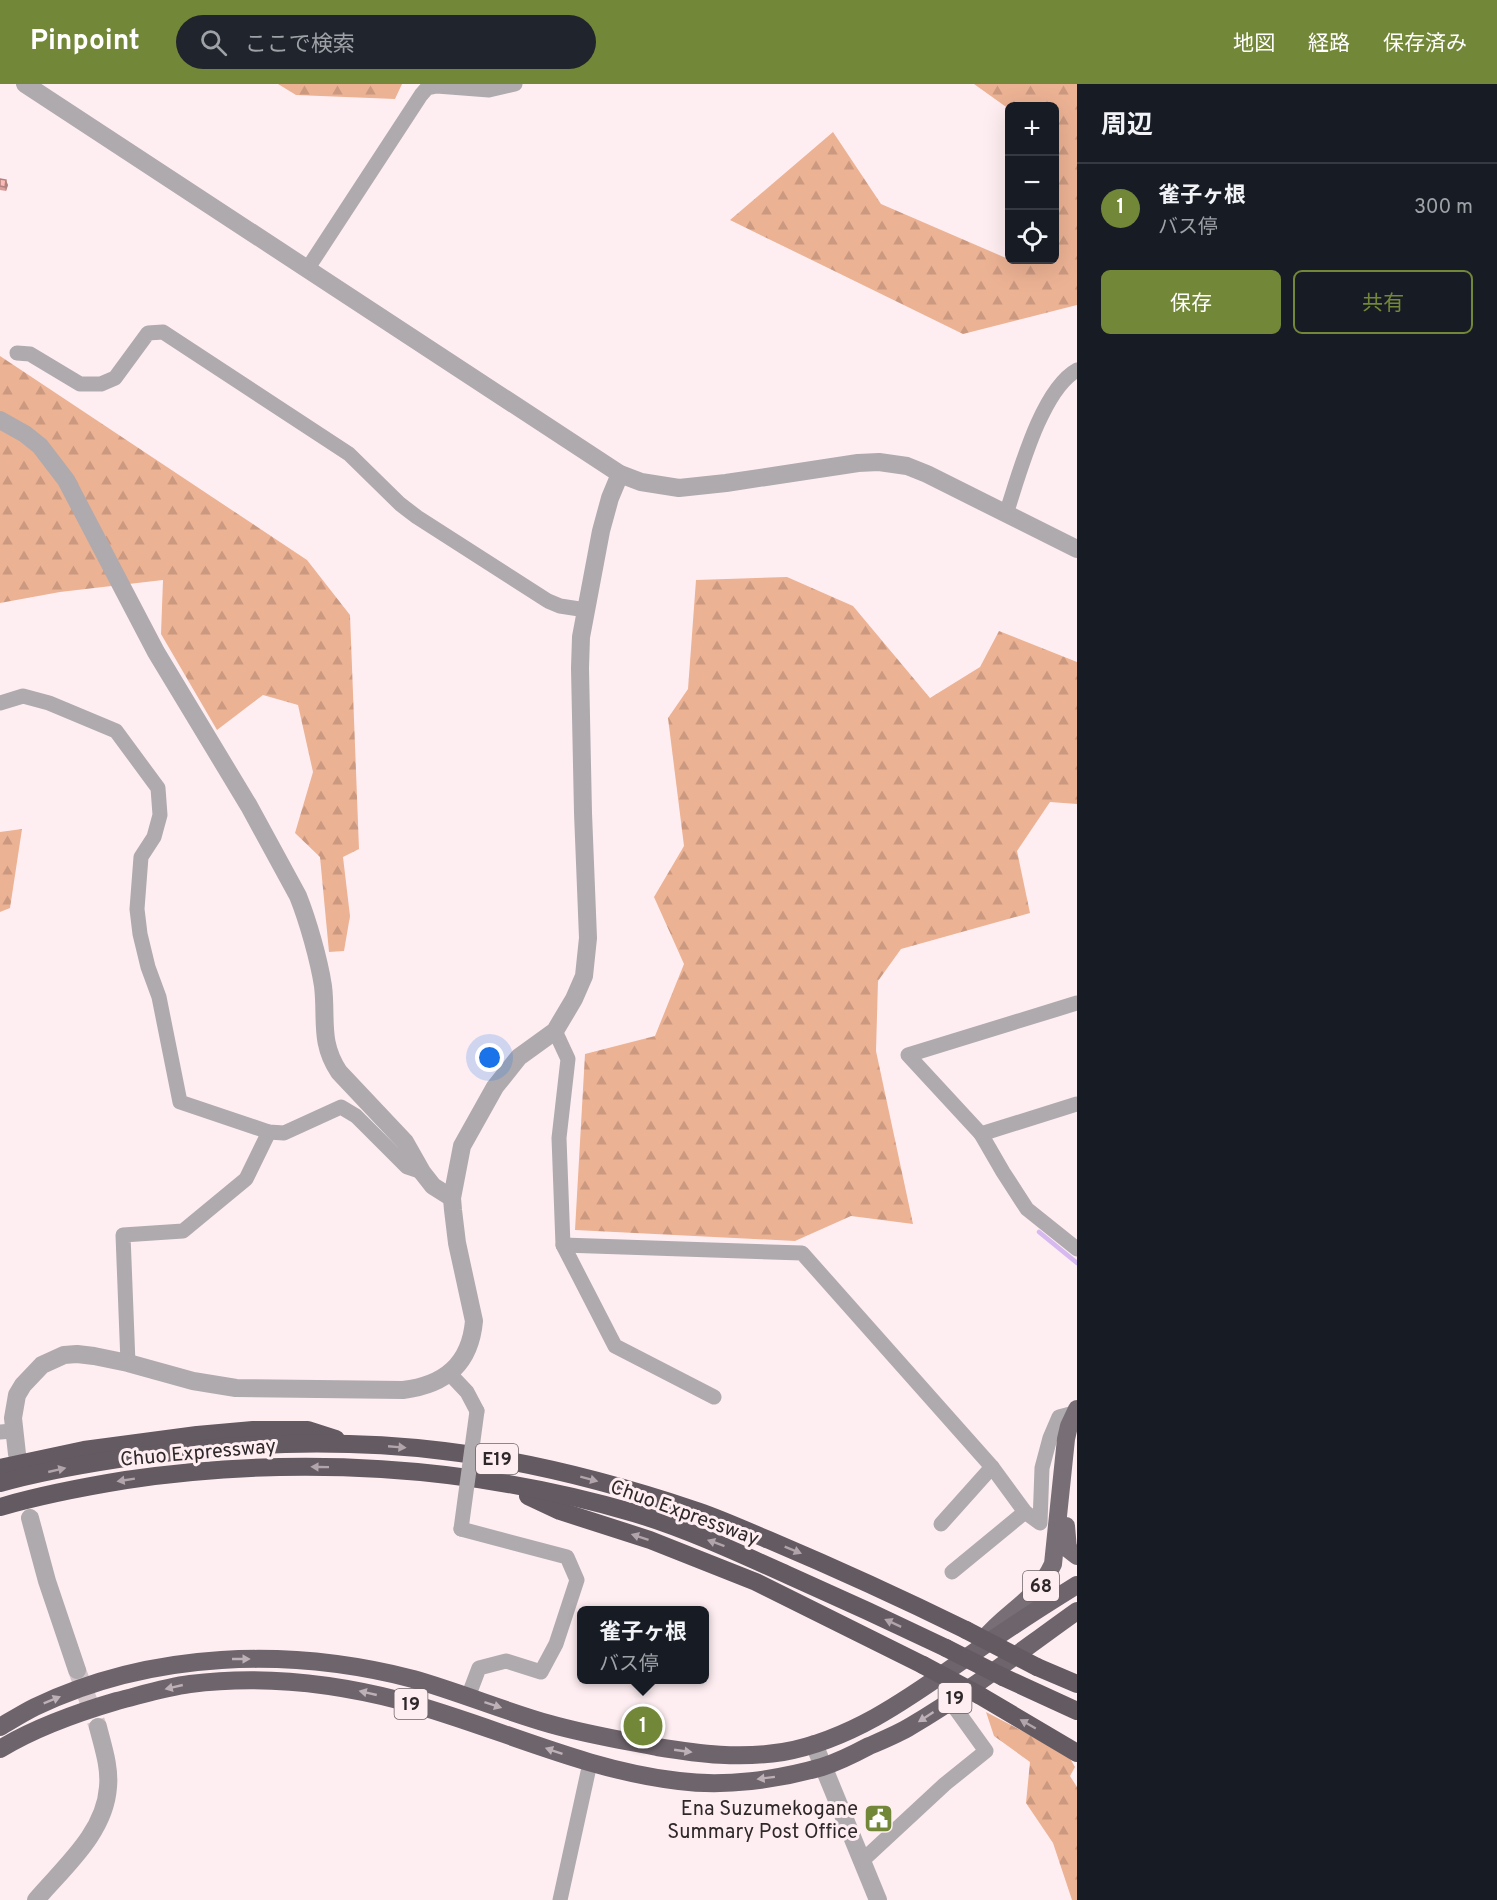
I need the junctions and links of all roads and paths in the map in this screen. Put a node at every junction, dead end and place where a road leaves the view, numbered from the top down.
1 (25, 84) edge
2 (515, 84) edge
3 (308, 268) junction
4 (17, 353) dead end
5 (1077, 370) edge
6 (0, 420) edge
7 (620, 474) junction
8 (1006, 514) junction
9 (1077, 549) edge
10 (586, 610) junction
11 (0, 703) edge
12 (1077, 1003) edge
13 (555, 1031) junction
14 (1077, 1104) edge
15 (269, 1132) junction
16 (981, 1134) junction
17 (422, 1172) junction
18 (452, 1198) junction
19 (563, 1245) junction
20 (1077, 1249) edge
21 (128, 1363) junction
22 (449, 1373) junction
23 (714, 1397) dead end
24 (1076, 1411) edge
25 (7, 1431) edge
26 (352, 1444) junction
27 (17, 1454) dead end
28 (992, 1467) junction
29 (0, 1468) edge
30 (0, 1483) edge
31 (501, 1484) junction
32 (1061, 1502) junction
33 (0, 1507) edge
34 (1024, 1512) junction
35 (30, 1518) dead end
36 (941, 1524) dead end
37 (1077, 1556) edge
38 (952, 1572) dead end
39 (1077, 1585) edge
40 (1073, 1619) edge
41 (979, 1649) junction
42 (77, 1670) tunnel mouth
43 (1077, 1684) edge
44 (468, 1697) junction
45 (950, 1701) junction
46 (1077, 1711) edge
47 (0, 1727) edge
48 (98, 1727) tunnel mouth
49 (814, 1744) junction
50 (0, 1749) edge
51 (1077, 1753) edge
52 (590, 1763) junction
53 (823, 1767) junction
54 (863, 1860) junction
55 (36, 1900) edge
56 (560, 1900) edge
57 (878, 1900) edge

1 - 3 street
2 - 3 street
3 - 7 street
4 - 10 street
5 - 8 street
6 - 17 street
7 - 8 street
7 - 10 street
8 - 9 street
10 - 13 street
11 - 15 street
12 - 16 street
13 - 18 street
13 - 19 street
14 - 16 street
15 - 17 street
15 - 21 street
16 - 20 street
17 - 18 street
18 - 22 street
19 - 23 street
19 - 28 street
21 - 22 street
21 - 25 street
22 - 44 street, bridge
24 - 32 main road, 68
24 - 34 street
25 - 27 street
26 - 29 highway
30 -> 26 highway, Chuo Expressway / E19
26 -> 43 highway, Chuo Expressway / E19, bridge
28 - 34 street
28 - 36 street
31 -> 33 highway, Chuo Expressway / E19
46 -> 31 highway, Chuo Expressway / E19, bridge
51 -> 31 highway, bridge
32 - 37 main road, 68
32 - 41 main road, 68
34 - 38 street
35 - 42 street
39 - 41 highway, 19
40 - 45 highway, 19
41 - 49 highway, 19
47 -> 44 highway, 19
44 -> 49 highway, 19
45 -> 53 highway, 19
45 - 54 street
48 - 55 street
49 - 53 street
52 -> 50 highway, 19
53 -> 52 highway, 19
52 - 56 street
53 - 54 street
54 - 57 street

